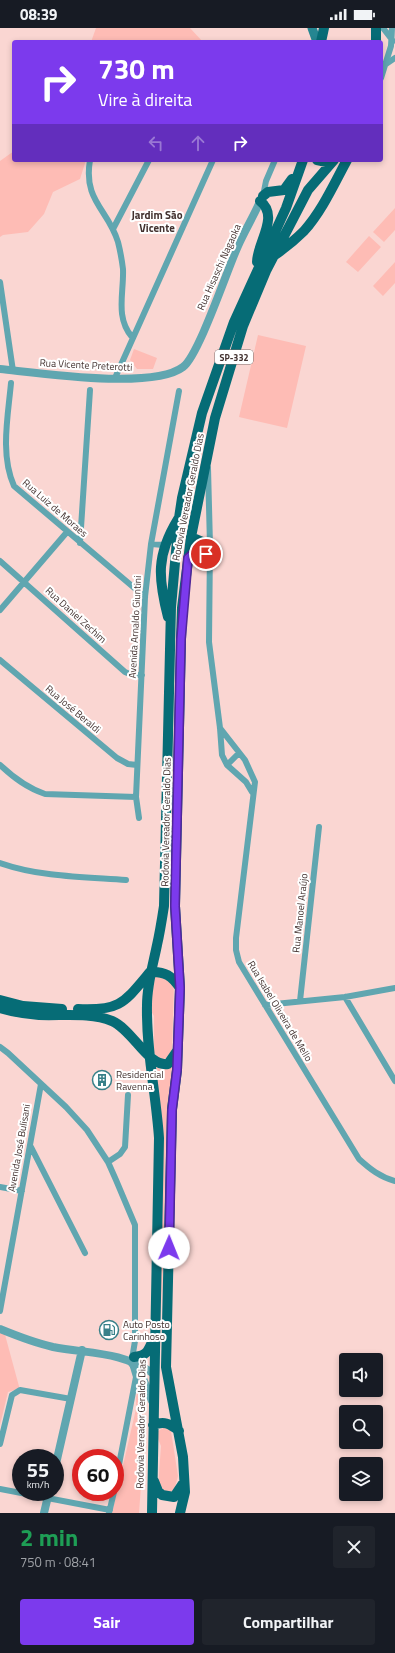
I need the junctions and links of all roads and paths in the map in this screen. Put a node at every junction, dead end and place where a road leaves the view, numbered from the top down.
1 (312, 28) edge
2 (324, 28) edge
3 (376, 28) edge
4 (384, 28) edge
5 (392, 28) edge
6 (316, 40) edge
7 (321, 40) edge
8 (376, 40) edge
9 (394, 41) edge
10 (395, 58) edge
11 (386, 64) junction
12 (383, 72) edge
13 (90, 162) edge
14 (148, 162) edge
15 (212, 162) edge
16 (274, 162) edge
17 (333, 162) edge
18 (346, 162) edge
19 (302, 164) edge
20 (261, 198) junction
21 (113, 229) junction
22 (272, 258) junction
23 (258, 267) junction
24 (0, 282) edge
25 (132, 337) junction
26 (0, 369) edge
27 (13, 370) junction
28 (171, 374) joint
29 (115, 378) junction
30 (12, 383) dead end
31 (90, 390) dead end
32 (179, 391) dead end
33 (2, 452) edge
34 (206, 458) junction
35 (189, 470) junction
36 (201, 490) junction
37 (180, 513) junction
38 (195, 517) junction
39 (67, 532) junction
40 (191, 537) junction
41 (80, 543) junction
42 (151, 544) junction
43 (164, 545) junction
44 (210, 545) junction
45 (188, 558) junction
46 (209, 560) junction
47 (0, 561) edge
48 (156, 561) junction
49 (25, 582) junction
50 (145, 597) junction
51 (0, 610) edge
52 (170, 628) junction
53 (0, 660) edge
54 (142, 675) junction
55 (220, 728) junction
56 (239, 753) junction
57 (0, 765) edge
58 (138, 765) junction
59 (226, 765) junction
60 (252, 792) junction
61 (136, 797) junction
62 (139, 818) dead end
63 (319, 827) dead end
64 (0, 863) edge
65 (126, 880) dead end
66 (150, 972) junction
67 (180, 988) junction
68 (395, 988) edge
69 (345, 997) junction
70 (0, 1000) edge
71 (300, 1001) junction
72 (265, 1005) junction
73 (0, 1008) edge
74 (130, 1034) junction
75 (0, 1047) edge
76 (178, 1049) junction
77 (150, 1057) junction
78 (395, 1082) edge
79 (41, 1084) junction
80 (154, 1085) junction
81 (128, 1095) dead end
82 (31, 1147) junction
83 (108, 1162) junction
84 (395, 1180) edge
85 (0, 1188) edge
86 (22, 1192) junction
87 (85, 1254) dead end
88 (0, 1311) edge
89 (0, 1329) edge
90 (155, 1335) junction
91 (82, 1350) junction
92 (132, 1359) junction
93 (154, 1374) junction
94 (71, 1399) junction
95 (173, 1404) junction
96 (153, 1406) junction
97 (153, 1425) junction
98 (179, 1431) junction
99 (0, 1444) edge
100 (59, 1449) edge
101 (122, 1449) edge
102 (152, 1471) junction
103 (185, 1481) junction
104 (0, 1489) edge
105 (12, 1490) edge
106 (64, 1499) edge
107 (47, 1501) edge
108 (112, 1501) edge
109 (110, 1512) edge
110 (44, 1513) edge
111 (152, 1513) edge
112 (180, 1513) edge

1 - 6 main road
2 - 7 main road
3 - 8 main road
4 - 9 street
5 - 9 street
9 - 11 street
10 - 11 street
11 - 12 street
13 - 21 street
14 - 21 street
15 - 25 street
16 - 20 street, Rua Hisaschi Nagaoka
17 - 22 main road, Rodovia Vereador Geraldo Dias / SP-332
18 - 22 main road
19 - 20 main road
19 - 23 main road, Rodovia Vereador Geraldo Dias / SP-332
20 - 23 main road
20 - 28 street, Rua Hisaschi Nagaoka
21 - 25 street
22 - 34 main road, Rodovia Vereador Geraldo Dias / SP-332
23 - 35 main road, Rodovia Vereador Geraldo Dias / SP-332
24 - 27 street
25 - 29 street
26 - 27 street, Rua Vicente Preterotti
27 - 29 street, Rua Vicente Preterotti
28 - 29 street, Rua Vicente Preterotti
30 - 33 street, Rua Luiz de Moraes
31 - 41 street
32 - 42 street, Avenida Arnaldo Giuntini
33 - 39 street, Rua Luiz de Moraes
34 - 36 main road, Rodovia Vereador Geraldo Dias / SP-332
34 - 44 street
35 - 36 main road
35 - 37 main road, Rodovia Vereador Geraldo Dias / SP-332
36 - 38 main road, Rodovia Vereador Geraldo Dias / SP-332
37 - 38 main road
37 - 43 main road
37 - 52 main road, Rodovia Vereador Geraldo Dias / SP-332
38 - 40 main road, Rodovia Vereador Geraldo Dias / SP-332
39 - 41 street, Rua Luiz de Moraes
39 - 49 street
40 - 44 main road
40 - 45 main road, Rodovia Vereador Geraldo Dias / SP-332
41 - 50 street, Rua Luiz de Moraes
42 - 43 street
42 - 48 street, Avenida Arnaldo Giuntini
43 - 48 main road
44 - 46 street
45 - 46 main road
45 - 67 main road, Rodovia Vereador Geraldo Dias / SP-332
46 - 55 street
47 - 49 street, Rua Daniel Zechim
48 - 50 street, Avenida Arnaldo Giuntini
48 - 52 main road
49 - 51 street
49 - 54 street, Rua Daniel Zechim
50 - 54 street, Avenida Arnaldo Giuntini
52 - 66 main road, Rodovia Vereador Geraldo Dias / SP-332
53 - 58 street, Rua José Beraldi
54 - 58 street, Avenida Arnaldo Giuntini
55 - 56 street, Rua Isabel Oliveira de Mello
55 - 59 street
56 - 59 street
56 - 60 street, Rua Isabel Oliveira de Mello
57 - 61 street
58 - 61 street, Avenida Arnaldo Giuntini
59 - 60 street
60 - 72 street, Rua Isabel Oliveira de Mello
61 - 62 street, Avenida Arnaldo Giuntini
63 - 71 street, Rua Manoel Araújo
64 - 65 street
66 - 67 main road
66 - 70 main road
66 - 77 main road, Rodovia Vereador Geraldo Dias / SP-332
67 - 76 main road, Rodovia Vereador Geraldo Dias / SP-332
68 - 69 street
69 - 71 street
69 - 78 street
71 - 72 street
72 - 84 street, Rua Isabel Oliveira de Mello
73 - 74 main road
74 - 77 main road
74 - 80 main road
75 - 79 street
76 - 77 main road
76 - 95 main road, Rodovia Vereador Geraldo Dias / SP-332
77 - 80 main road, Rodovia Vereador Geraldo Dias / SP-332
79 - 82 street, Avenida José Bulisani
79 - 83 street
80 - 90 main road, Rodovia Vereador Geraldo Dias / SP-332
81 - 83 street
82 - 86 street, Avenida José Bulisani
82 - 87 street
83 - 92 street
85 - 86 street
86 - 88 street, Avenida José Bulisani
89 - 91 street
90 - 92 main road
90 - 93 main road, Rodovia Vereador Geraldo Dias / SP-332
91 - 92 street
91 - 94 street
92 - 93 street
92 - 96 street
92 - 101 street
93 - 95 main road
93 - 96 main road, Rodovia Vereador Geraldo Dias / SP-332
94 - 99 street
94 - 100 street
95 - 98 main road, Rodovia Vereador Geraldo Dias / SP-332
96 - 97 main road, Rodovia Vereador Geraldo Dias / SP-332
97 - 98 main road
97 - 102 main road, Rodovia Vereador Geraldo Dias / SP-332
98 - 103 main road, Rodovia Vereador Geraldo Dias / SP-332
102 - 103 main road
102 - 111 main road, Rodovia Vereador Geraldo Dias / SP-332
103 - 112 main road, Rodovia Vereador Geraldo Dias / SP-332
104 - 105 street
106 - 109 street
107 - 110 street
108 - 109 street

